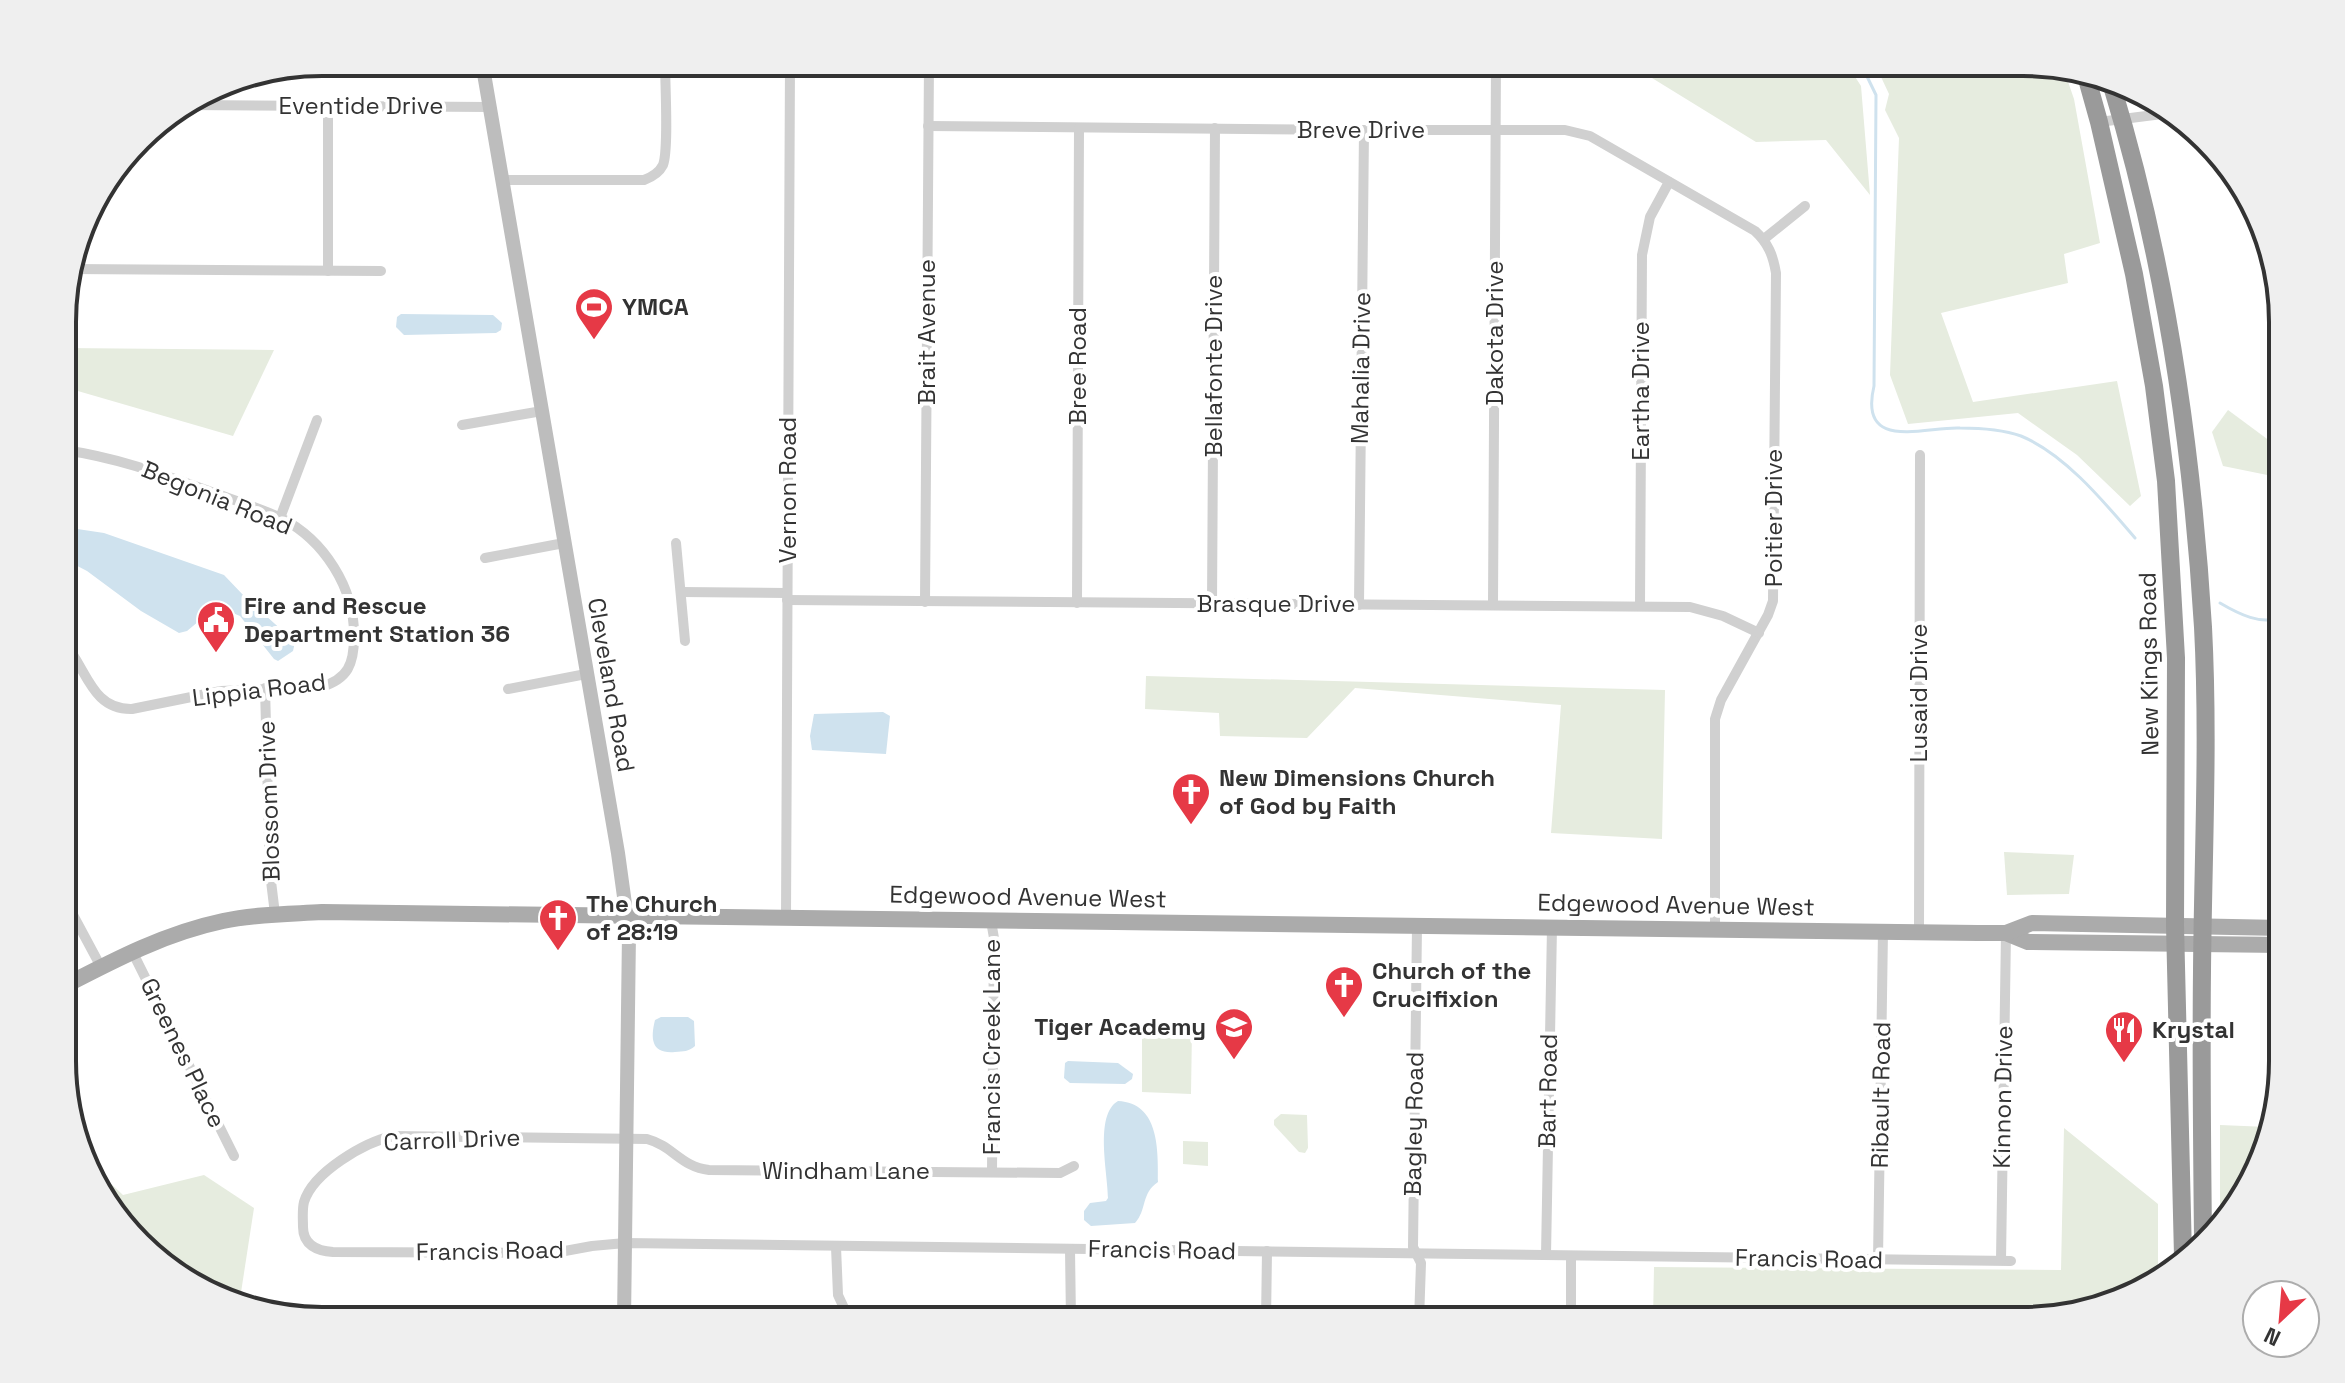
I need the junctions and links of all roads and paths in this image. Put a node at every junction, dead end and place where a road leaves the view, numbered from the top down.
1 (1496, 76) edge
2 (484, 77) edge
3 (665, 77) edge
4 (790, 77) edge
5 (929, 77) edge
6 (2089, 85) edge
7 (2114, 94) edge
8 (206, 105) edge
9 (328, 106) junction
10 (489, 107) junction
11 (2156, 115) edge
12 (2122, 119) junction
13 (2099, 122) junction
14 (928, 126) junction
15 (1079, 128) junction
16 (1215, 128) junction
17 (1495, 129) junction
18 (1364, 130) junction
19 (503, 180) junction
20 (1669, 182) junction
21 (1805, 206) dead end
22 (1764, 239) junction
23 (82, 269) edge
24 (328, 271) junction
25 (381, 271) dead end
26 (2177, 384) junction
27 (2154, 386) junction
28 (542, 411) junction
29 (317, 420) dead end
30 (462, 425) dead end
31 (76, 452) edge
32 (1920, 455) dead end
33 (280, 518) junction
34 (564, 543) junction
35 (676, 543) dead end
36 (485, 558) dead end
37 (681, 592) junction
38 (787, 597) junction
39 (925, 602) junction
40 (1077, 603) junction
41 (1212, 604) junction
42 (1359, 605) junction
43 (1493, 605) junction
44 (1640, 606) junction
45 (1759, 633) junction
46 (685, 641) dead end
47 (76, 661) edge
48 (586, 674) junction
49 (343, 677) joint
50 (265, 688) junction
51 (508, 689) dead end
52 (275, 914) junction
53 (627, 917) junction
54 (786, 918) junction
55 (76, 920) edge
56 (991, 921) junction
57 (1417, 926) junction
58 (1552, 927) junction
59 (2268, 929) edge
60 (1715, 930) junction
61 (1883, 931) junction
62 (1919, 932) junction
63 (2006, 933) junction
64 (2175, 934) junction
65 (2203, 935) junction
66 (2268, 943) edge
67 (132, 951) junction
68 (101, 967) junction
69 (76, 980) edge
70 (626, 1138) junction
71 (234, 1156) dead end
72 (1074, 1166) dead end
73 (992, 1172) junction
74 (2203, 1228) edge
75 (625, 1243) junction
76 (836, 1247) junction
77 (2183, 1247) edge
78 (314, 1248) joint
79 (1070, 1249) junction
80 (1267, 1251) junction
81 (1417, 1254) junction
82 (1546, 1255) junction
83 (1571, 1256) junction
84 (1878, 1259) junction
85 (2006, 1261) joint
86 (1266, 1306) edge
87 (1420, 1306) edge
88 (1571, 1306) edge
89 (624, 1307) edge
90 (843, 1307) edge
91 (1071, 1307) edge

1 - 17 street, Dakota Drive
2 - 10 street, Cleveland Road
3 - 19 street
4 - 38 street, Vernon Road
5 - 14 street, Brait Avenue
6 - 13 highway, New Kings Road
7 - 12 highway
8 - 9 street, Eventide Drive
9 - 10 street, Eventide Drive
9 - 24 street
10 - 19 street, Cleveland Road
11 - 12 street
12 - 13 street
12 - 26 highway
13 - 27 highway, New Kings Road
14 - 15 street, Breve Drive
14 - 39 street, Brait Avenue
15 - 16 street, Breve Drive
15 - 40 street, Bree Road
16 - 18 street, Breve Drive
16 - 41 street, Bellafonte Drive
17 - 18 street, Breve Drive
17 - 20 street, Breve Drive
17 - 43 street, Dakota Drive
18 - 42 street, Mahalia Drive
19 - 28 street, Cleveland Road
20 - 22 street, Breve Drive
20 - 44 street, Eartha Drive
21 - 22 street
22 - 45 street, Poitier Drive
23 - 24 street
24 - 25 street
26 - 27 street
26 - 65 highway
27 - 64 highway, New Kings Road
28 - 30 street
28 - 34 street, Cleveland Road
29 - 33 street
31 - 33 street, Begonia Road
32 - 62 street, Lusaid Drive
33 - 49 street, Begonia Road
34 - 36 street
34 - 48 street, Cleveland Road
35 - 37 street
37 - 38 street, Brasque Drive
37 - 46 street
38 - 39 street, Brasque Drive
38 - 54 street, Vernon Road
39 - 40 street, Brasque Drive
40 - 41 street, Brasque Drive
41 - 42 street, Brasque Drive
42 - 43 street, Brasque Drive
43 - 44 street, Brasque Drive
44 - 45 street, Brasque Drive
45 - 60 street, Poitier Drive
47 - 50 street, Lippia Road
48 - 51 street
48 - 53 street, Cleveland Road
49 - 50 street, Lippia Road
50 - 52 street, Blossom Drive
52 - 53 main road, Edgewood Avenue West
52 - 67 main road, Edgewood Avenue West
53 - 54 main road, Edgewood Avenue West
53 - 70 street, Cleveland Road
54 - 56 main road, Edgewood Avenue West
55 - 68 street
56 - 57 main road, Edgewood Avenue West
56 - 73 street, Francis Creek Lane
57 - 58 main road, Edgewood Avenue West
57 - 81 street, Bagley Road
58 - 60 main road, Edgewood Avenue West
58 - 82 street, Bart Road
59 - 65 main road
60 - 61 main road, Edgewood Avenue West
61 - 62 main road, Edgewood Avenue West
61 - 84 street, Ribault Road
62 - 63 main road, Edgewood Avenue West
63 - 64 main road, Edgewood Avenue West
63 - 85 street, Kinnon Drive
64 - 65 main road, Edgewood Avenue West
64 - 77 highway, New Kings Road
65 - 66 main road
65 - 74 highway
67 - 68 main road, Edgewood Avenue West
67 - 71 street, Greenes Place
68 - 69 main road, Edgewood Avenue West
70 - 73 street, Windham Lane
70 - 75 street, Cleveland Road
70 - 78 street, Carroll Drive
72 - 73 street, Windham Lane
75 - 76 street, Francis Road
75 - 78 street, Francis Road
75 - 89 street, Cleveland Road
76 - 79 street, Francis Road
76 - 90 street
79 - 80 street, Francis Road
79 - 91 street
80 - 81 street, Francis Road
80 - 86 street
81 - 82 street, Francis Road
81 - 87 street, Bagley Road
82 - 83 street, Francis Road
83 - 84 street, Francis Road
83 - 88 street
84 - 85 street, Francis Road

